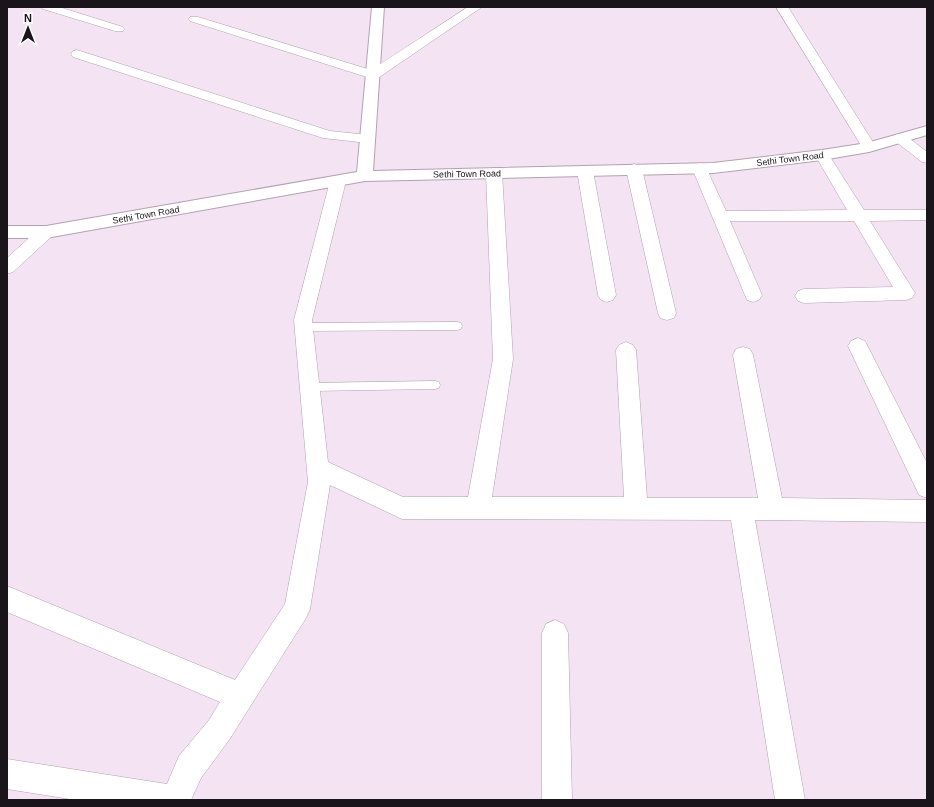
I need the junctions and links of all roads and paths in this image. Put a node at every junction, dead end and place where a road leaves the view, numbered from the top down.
1 (47, 7) edge
2 (476, 7) edge
3 (782, 7) edge
4 (376, 8) edge
5 (194, 19) dead end
6 (119, 29) dead end
7 (77, 54) dead end
8 (373, 75) junction
9 (927, 130) edge
10 (900, 138) junction
11 (368, 139) junction
12 (869, 148) junction
13 (822, 155) junction
14 (927, 159) edge
15 (700, 168) junction
16 (634, 170) junction
17 (585, 171) junction
18 (494, 173) junction
19 (365, 176) junction
20 (338, 181) junction
21 (927, 215) edge
22 (720, 216) junction
23 (858, 216) junction
24 (7, 232) edge
25 (46, 232) junction
26 (7, 268) edge
27 (607, 295) dead end
28 (753, 295) dead end
29 (804, 296) dead end
30 (667, 313) dead end
31 (457, 326) dead end
32 (304, 327) junction
33 (858, 346) dead end
34 (626, 350) dead end
35 (743, 355) dead end
36 (435, 385) dead end
37 (310, 387) junction
38 (318, 468) junction
39 (927, 487) edge
40 (478, 509) junction
41 (636, 509) junction
42 (741, 509) junction
43 (772, 509) junction
44 (927, 511) edge
45 (7, 599) edge
46 (555, 633) dead end
47 (241, 697) junction
48 (7, 774) edge
49 (173, 800) edge
50 (176, 800) edge
51 (557, 800) edge
52 (790, 800) edge

1 - 6 street
2 - 8 street
3 - 12 street
4 - 8 street
5 - 8 street
7 - 11 street
8 - 11 street
9 - 10 street, Sethi Town Road
10 - 12 street, Sethi Town Road
10 - 14 street
11 - 19 street
12 - 13 street, Sethi Town Road
13 - 15 street, Sethi Town Road
13 - 23 street
15 - 16 street, Sethi Town Road
15 - 22 street
16 - 17 street, Sethi Town Road
16 - 30 street
17 - 18 street, Sethi Town Road
17 - 27 street
18 - 19 street, Sethi Town Road
18 - 40 street
19 - 20 street, Sethi Town Road
20 - 25 street, Sethi Town Road
20 - 32 street
21 - 23 street
22 - 23 street
22 - 28 street
23 - 29 street
24 - 25 street, Sethi Town Road
25 - 26 street
31 - 32 lane
32 - 37 street
33 - 39 street
34 - 41 street
35 - 43 street
36 - 37 lane
37 - 38 street
38 - 40 street
38 - 47 street
40 - 41 street
41 - 42 street
42 - 43 street
42 - 52 street
43 - 44 street
45 - 47 street
46 - 51 street
47 - 50 street
48 - 49 street

